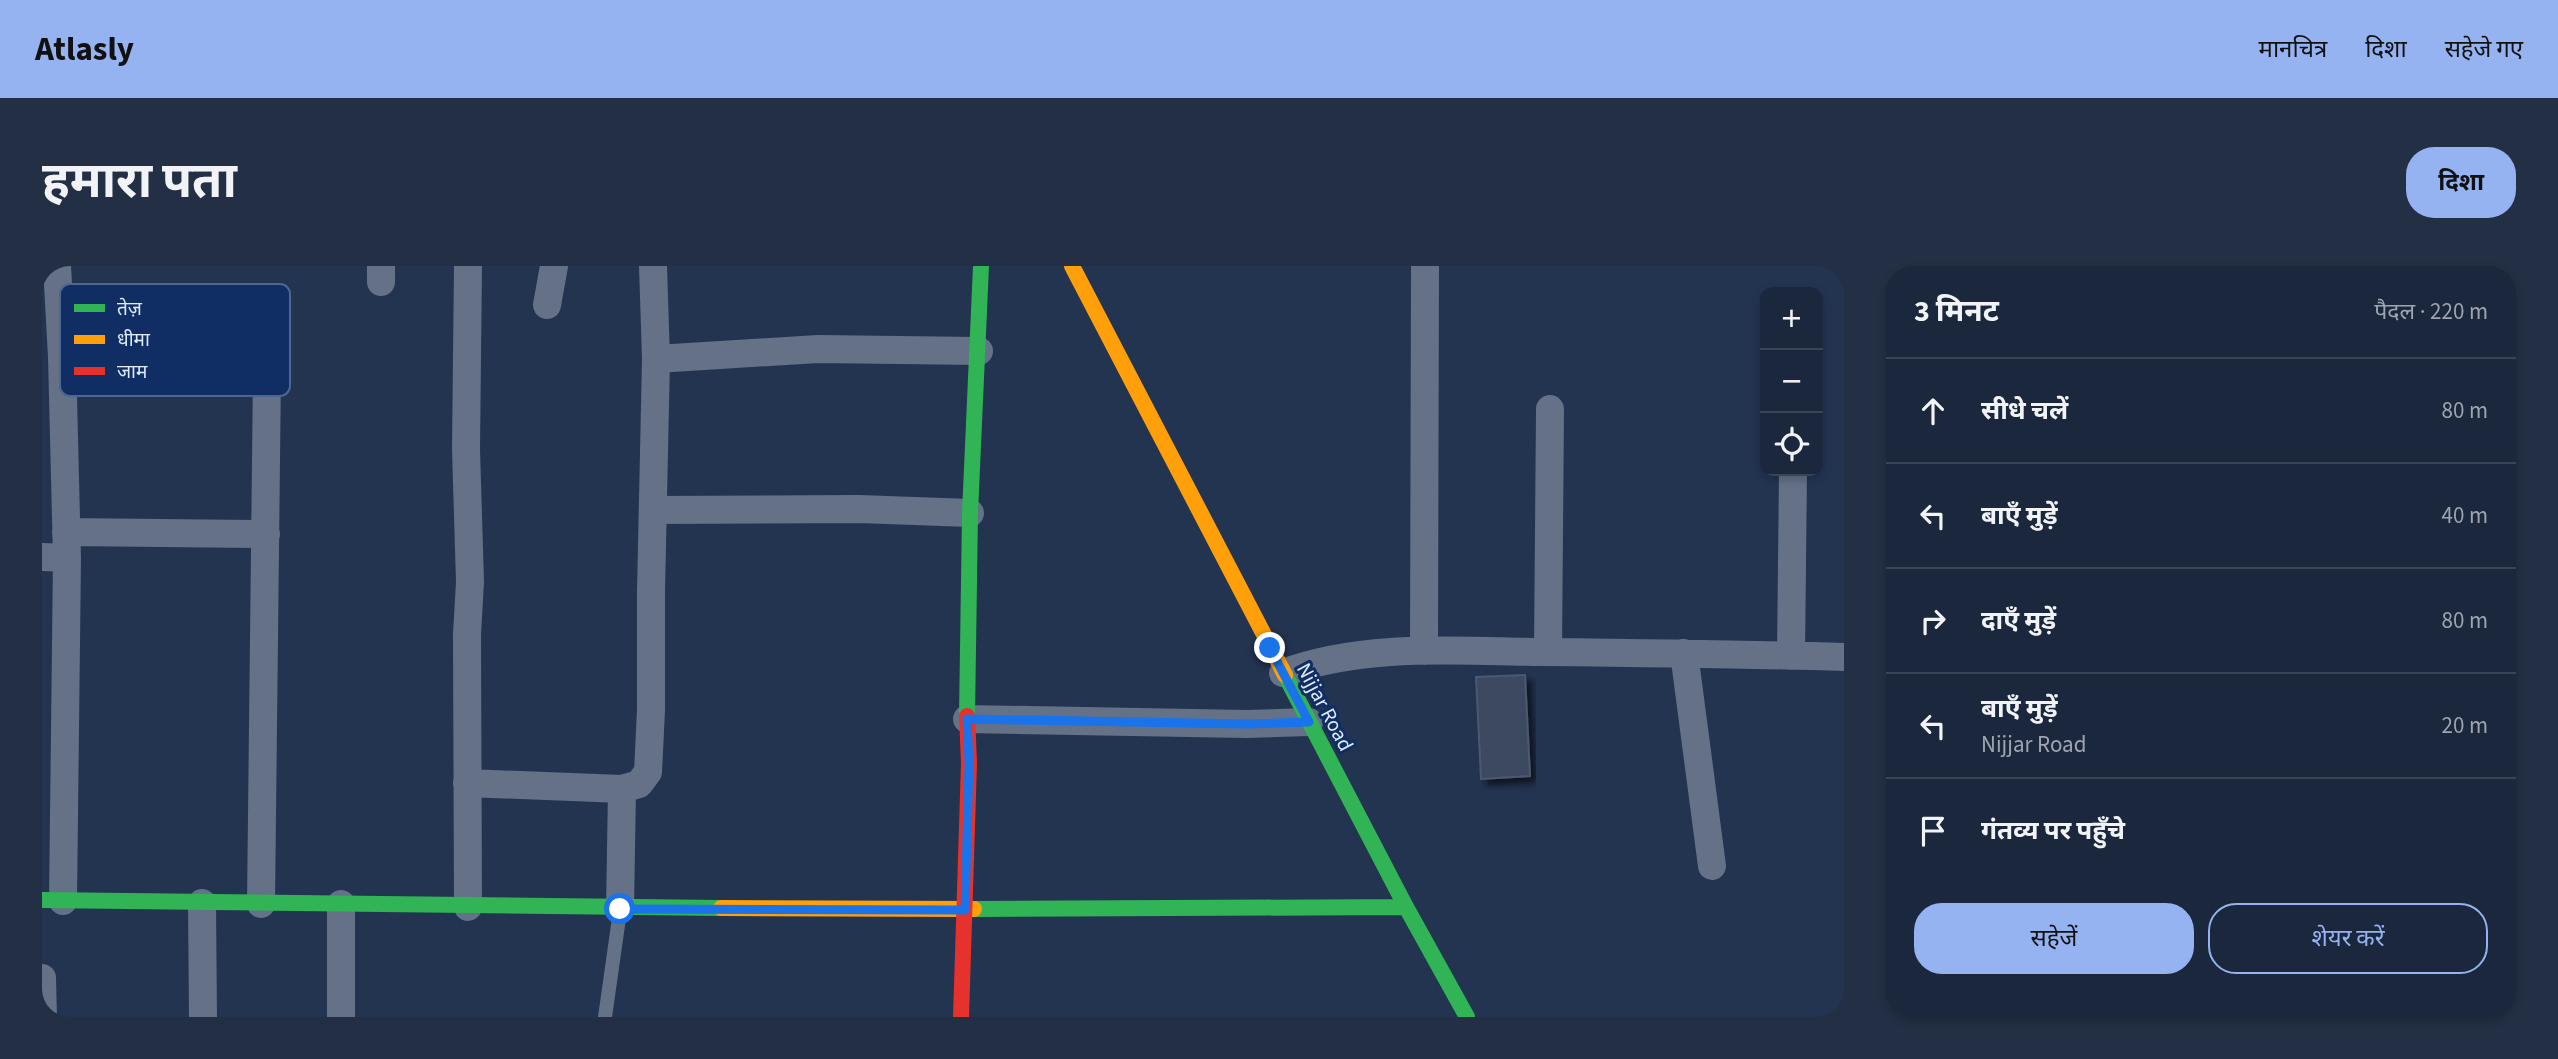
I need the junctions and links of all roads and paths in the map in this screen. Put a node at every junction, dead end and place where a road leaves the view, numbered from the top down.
1 (57, 266) edge
2 (468, 266) edge
3 (554, 266) edge
4 (653, 266) edge
5 (981, 266) edge
6 (1072, 266) edge
7 (1425, 266) edge
8 (547, 305) dead end
9 (979, 351) junction
10 (656, 359) junction
11 (267, 396) edge
12 (1550, 409) dead end
13 (54, 471) edge
14 (1793, 476) edge
15 (653, 510) junction
16 (970, 513) junction
17 (266, 534) junction
18 (59, 549) edge
19 (1424, 651) junction
20 (1548, 652) junction
21 (1684, 653) junction
22 (1791, 656) junction
23 (1844, 657) edge
24 (1283, 673) junction
25 (53, 718) edge
26 (967, 719) junction
27 (1309, 722) junction
28 (467, 783) junction
29 (622, 789) junction
30 (1712, 866) dead end
31 (52, 900) edge
32 (202, 903) junction
33 (261, 904) junction
34 (341, 904) junction
35 (1406, 906) junction
36 (468, 907) junction
37 (620, 909) junction
38 (965, 910) junction
39 (42, 978) edge
40 (43, 1017) edge
41 (204, 1017) edge
42 (341, 1017) edge
43 (605, 1017) edge
44 (961, 1017) edge
45 (1467, 1017) edge

1 - 13 street
2 - 28 street
3 - 8 street
4 - 10 street
5 - 9 street
6 - 24 street, Nijjar Road
7 - 19 street
9 - 10 street
9 - 16 street
10 - 15 street
11 - 17 street
12 - 20 street
13 - 18 street
14 - 22 street
15 - 16 street
15 - 29 street
16 - 26 street
17 - 18 street
17 - 33 street
18 - 25 street
19 - 20 street
19 - 24 street
20 - 21 street
21 - 22 street
21 - 30 street
22 - 23 street
24 - 27 street, Nijjar Road
25 - 31 street
26 - 27 street
26 - 38 street
27 - 35 street, Nijjar Road
28 - 29 street
28 - 36 street
29 - 37 street
31 - 32 street
32 - 33 street
32 - 41 street
33 - 34 street
34 - 36 street
34 - 42 street
35 - 38 street
35 - 45 street, Nijjar Road
36 - 37 street
37 - 38 street
37 - 43 lane
38 - 44 street
39 - 40 street

